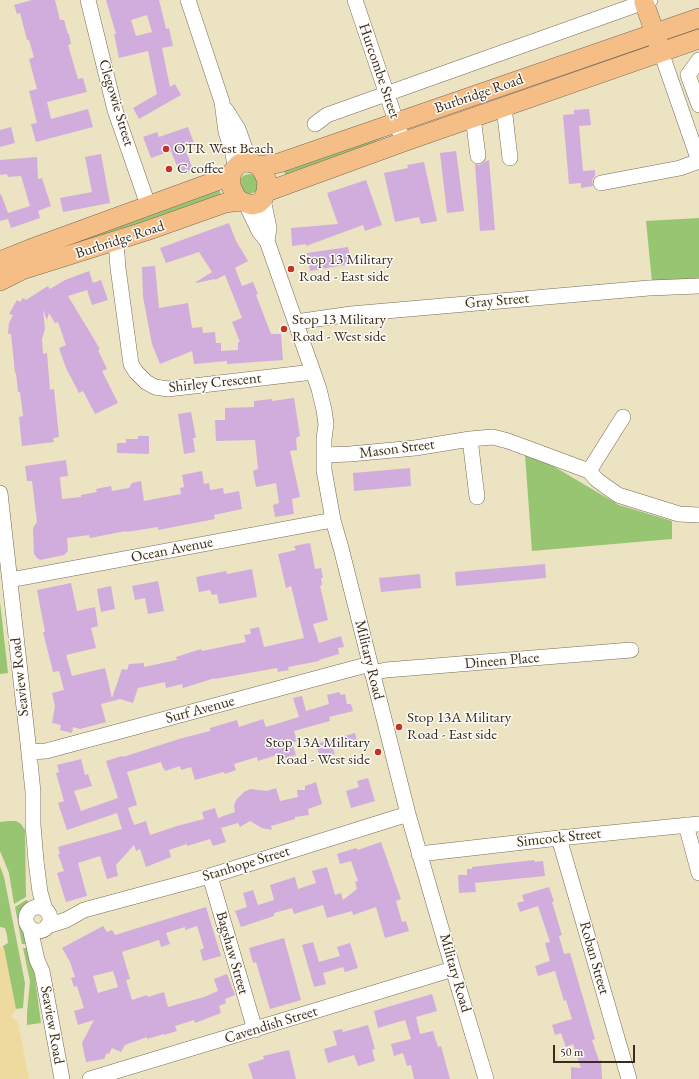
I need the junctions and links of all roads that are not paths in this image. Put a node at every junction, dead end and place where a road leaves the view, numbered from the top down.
1 (88, 0) edge
2 (188, 0) edge
3 (355, 0) edge
4 (647, 1) edge
5 (699, 18) edge
6 (654, 33) junction
7 (695, 44) edge
8 (661, 52) junction
9 (699, 60) edge
10 (387, 95) junction
11 (222, 102) junction
12 (504, 106) junction
13 (699, 106) edge
14 (473, 117) junction
15 (397, 122) junction
16 (314, 124) dead end
17 (690, 125) edge
18 (404, 142) junction
19 (478, 156) dead end
20 (510, 158) dead end
21 (699, 161) edge
22 (256, 165) junction
23 (233, 171) junction
24 (601, 183) dead end
25 (254, 199) junction
26 (148, 205) junction
27 (116, 241) junction
28 (30, 249) junction
29 (0, 252) edge
30 (0, 262) edge
31 (0, 280) edge
32 (699, 286) edge
33 (296, 322) junction
34 (313, 372) junction
35 (623, 417) dead end
36 (470, 439) junction
37 (324, 455) junction
38 (589, 471) junction
39 (0, 493) edge
40 (477, 496) dead end
41 (699, 516) edge
42 (333, 520) junction
43 (10, 580) junction
44 (631, 650) dead end
45 (371, 669) junction
46 (29, 752) junction
47 (408, 814) junction
48 (692, 824) edge
49 (559, 838) junction
50 (419, 854) junction
51 (699, 873) edge
52 (210, 876) junction
53 (41, 919) junction
54 (453, 969) junction
55 (255, 1030) junction
56 (62, 1079) edge
57 (90, 1079) edge
58 (486, 1079) edge
59 (629, 1079) edge

1 - 26 street, Clegowie Street
2 - 11 street
3 - 10 street, Hurcombe Street
4 - 6 main road
4 - 10 street, Burbridge Road
5 - 6 main road, Burbridge Road
6 - 8 main road
6 - 15 main road, Burbridge Road
7 - 8 main road, Burbridge Road
8 - 12 main road, Burbridge Road
8 - 17 street
9 - 13 street
10 - 15 street, Hurcombe Street
10 - 16 street, Burbridge Road
11 - 22 street
11 - 23 street
12 - 14 main road, Burbridge Road
12 - 20 street
13 - 17 street
14 - 18 main road, Burbridge Road
14 - 19 street
15 - 18 street, Hurcombe Street
15 - 22 main road, Burbridge Road
17 - 21 street
18 - 25 main road, Burbridge Road
21 - 24 street
22 - 23 main road
22 - 25 main road
23 - 25 main road
23 - 26 main road, Burbridge Road
25 - 27 main road, Burbridge Road
25 - 33 street, Military Road
26 - 28 main road, Burbridge Road
27 - 31 main road, Burbridge Road
27 - 34 street, Shirley Crescent
28 - 29 main road
28 - 30 main road, Burbridge Road
32 - 33 street, Gray Street
33 - 34 street, Military Road
34 - 37 street, Military Road
35 - 38 street
36 - 37 street, Mason Street
36 - 38 street, Mason Street
36 - 40 street
37 - 42 street, Military Road
38 - 41 street, Mason Street
39 - 43 street, Seaview Road
42 - 43 street, Ocean Avenue
42 - 45 street, Military Road
43 - 46 street, Seaview Road
44 - 45 street, Dineen Place
45 - 46 street, Surf Avenue
45 - 47 street, Military Road
46 - 53 street, Seaview Road
47 - 50 street, Military Road
47 - 52 street, Stanhope Street
48 - 49 street, Simcock Street
48 - 51 street
49 - 50 street, Simcock Street
49 - 59 street, Roban Street
50 - 54 street, Military Road
52 - 53 street, Stanhope Street
52 - 55 street, Bagshaw Street
53 - 56 street, Seaview Road
54 - 55 street, Cavendish Street
54 - 58 street, Military Road
55 - 57 street, Cavendish Street

